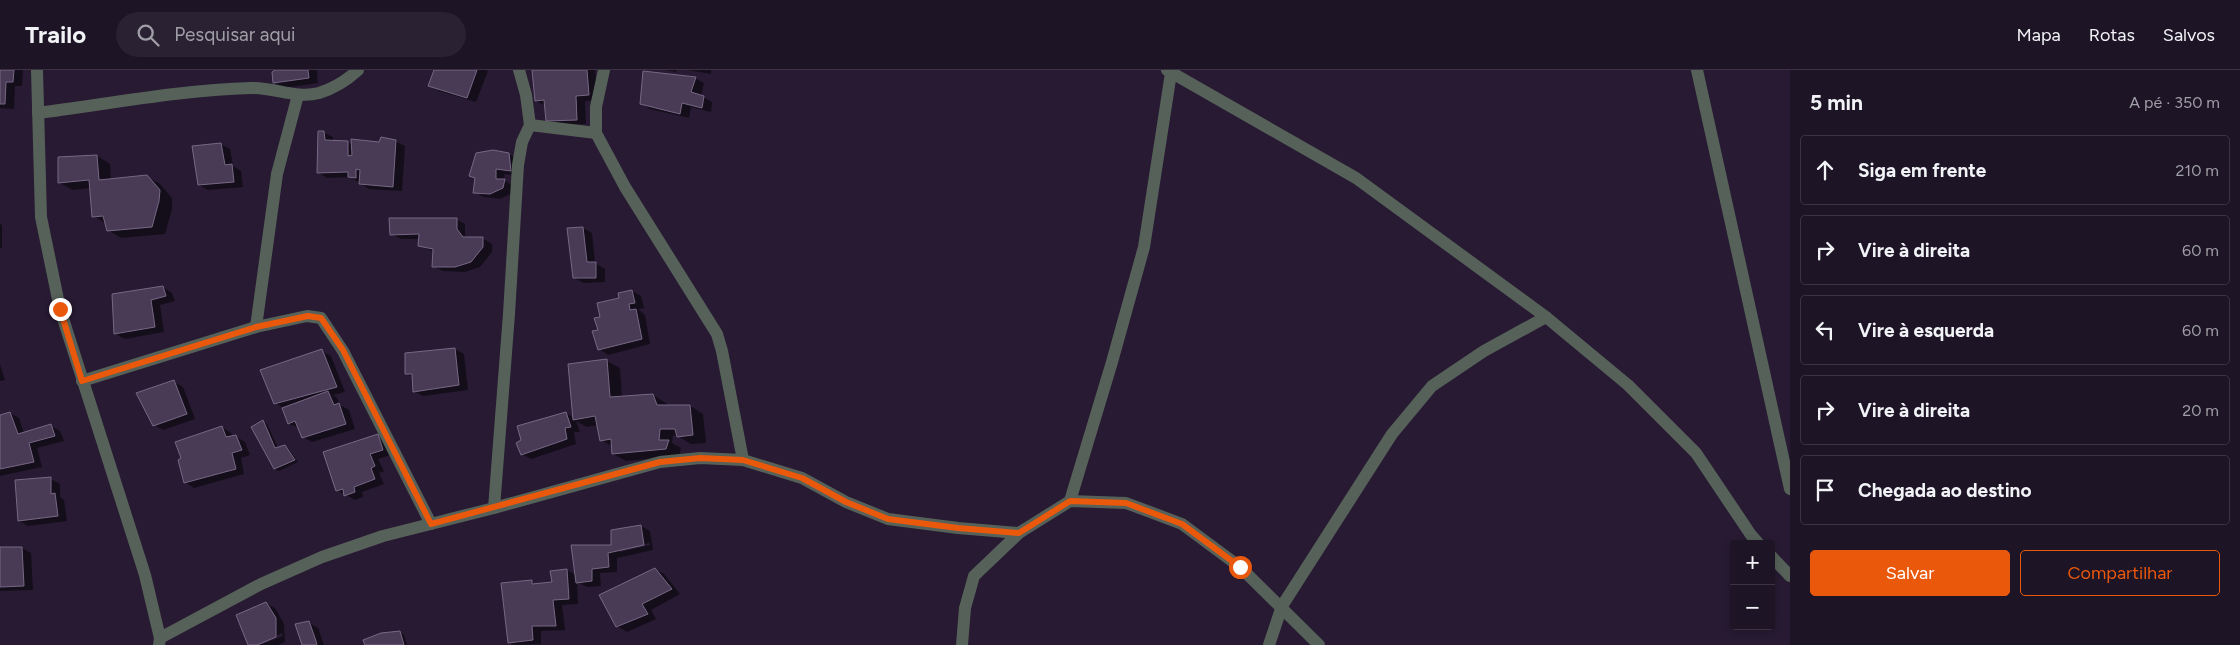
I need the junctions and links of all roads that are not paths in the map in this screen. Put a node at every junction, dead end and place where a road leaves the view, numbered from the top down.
1 (37, 70) edge
2 (358, 70) edge
3 (519, 70) edge
4 (604, 70) edge
5 (1698, 70) edge
6 (1169, 71) edge
7 (298, 95) junction
8 (38, 113) junction
9 (530, 125) junction
10 (596, 132) junction
11 (1546, 317) junction
12 (256, 327) junction
13 (82, 381) junction
14 (743, 460) junction
15 (1790, 489) edge
16 (1070, 501) junction
17 (494, 508) junction
18 (431, 524) junction
19 (1019, 533) junction
20 (1755, 540) edge
21 (1775, 560) edge
22 (1790, 576) edge
23 (1282, 606) junction
24 (159, 641) edge
25 (962, 645) edge
26 (1269, 645) edge
27 (1319, 645) edge

1 - 8 street
2 - 7 street
3 - 9 street
4 - 10 street
5 - 15 street
6 - 11 street
6 - 16 street
7 - 8 street
7 - 12 street
8 - 13 street
9 - 10 street
9 - 17 street
10 - 14 street
11 - 20 street
11 - 23 street
12 - 13 street
12 - 18 street
13 - 24 street
14 - 17 street
14 - 19 street
16 - 19 street
16 - 23 street
17 - 18 street
18 - 24 street
19 - 25 street
21 - 22 street
23 - 26 street
23 - 27 street

